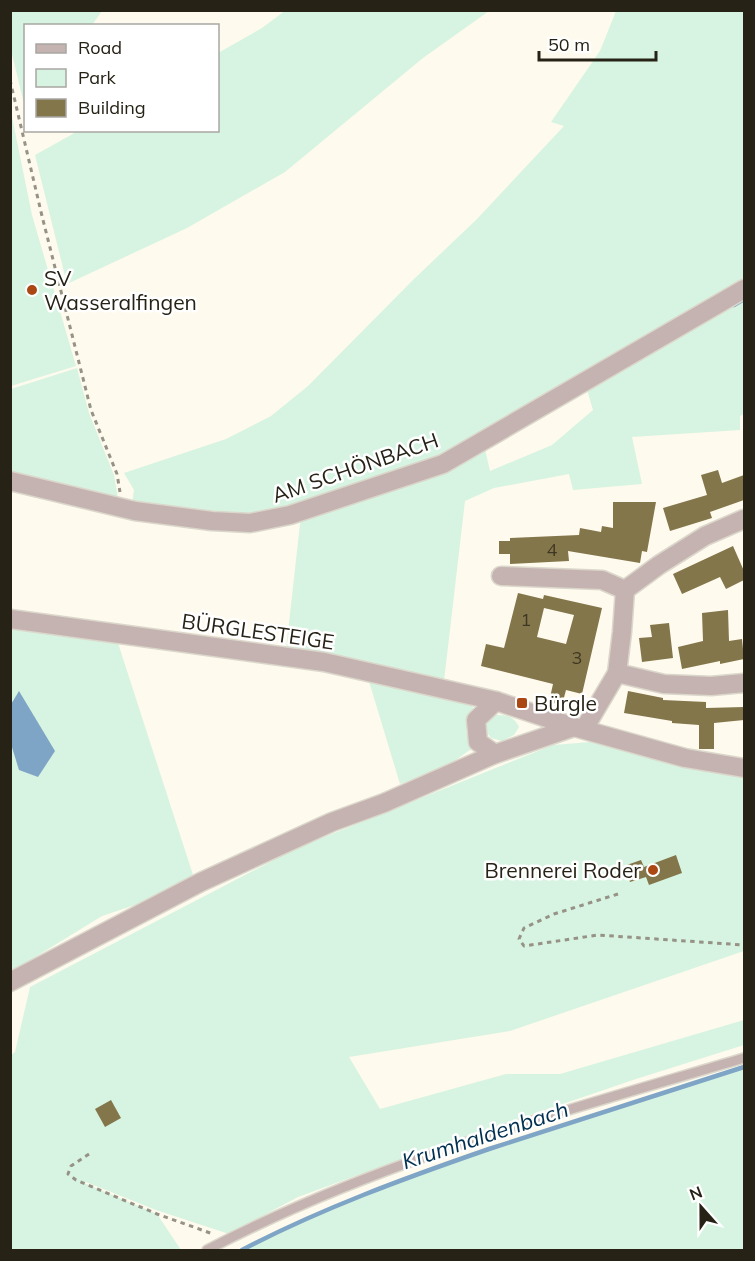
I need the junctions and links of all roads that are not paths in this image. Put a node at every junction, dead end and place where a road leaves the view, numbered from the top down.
1 (744, 289) edge
2 (10, 481) edge
3 (744, 519) edge
4 (501, 576) dead end
5 (625, 590) junction
6 (10, 619) edge
7 (616, 673) junction
8 (744, 683) edge
9 (496, 701) junction
10 (579, 728) junction
11 (495, 754) junction
12 (744, 768) edge
13 (10, 982) edge
14 (744, 1058) edge
15 (207, 1251) edge

1 - 2 street, AM SCHÖNBACH
3 - 5 street
4 - 5 street
5 - 7 street
6 - 9 street, BÜRGLESTEIGE
7 - 8 street
7 - 10 street
9 - 10 street, BÜRGLESTEIGE
9 - 11 street
10 - 11 street
10 - 12 street, BÜRGLESTEIGE
11 - 13 street
14 - 15 lane

